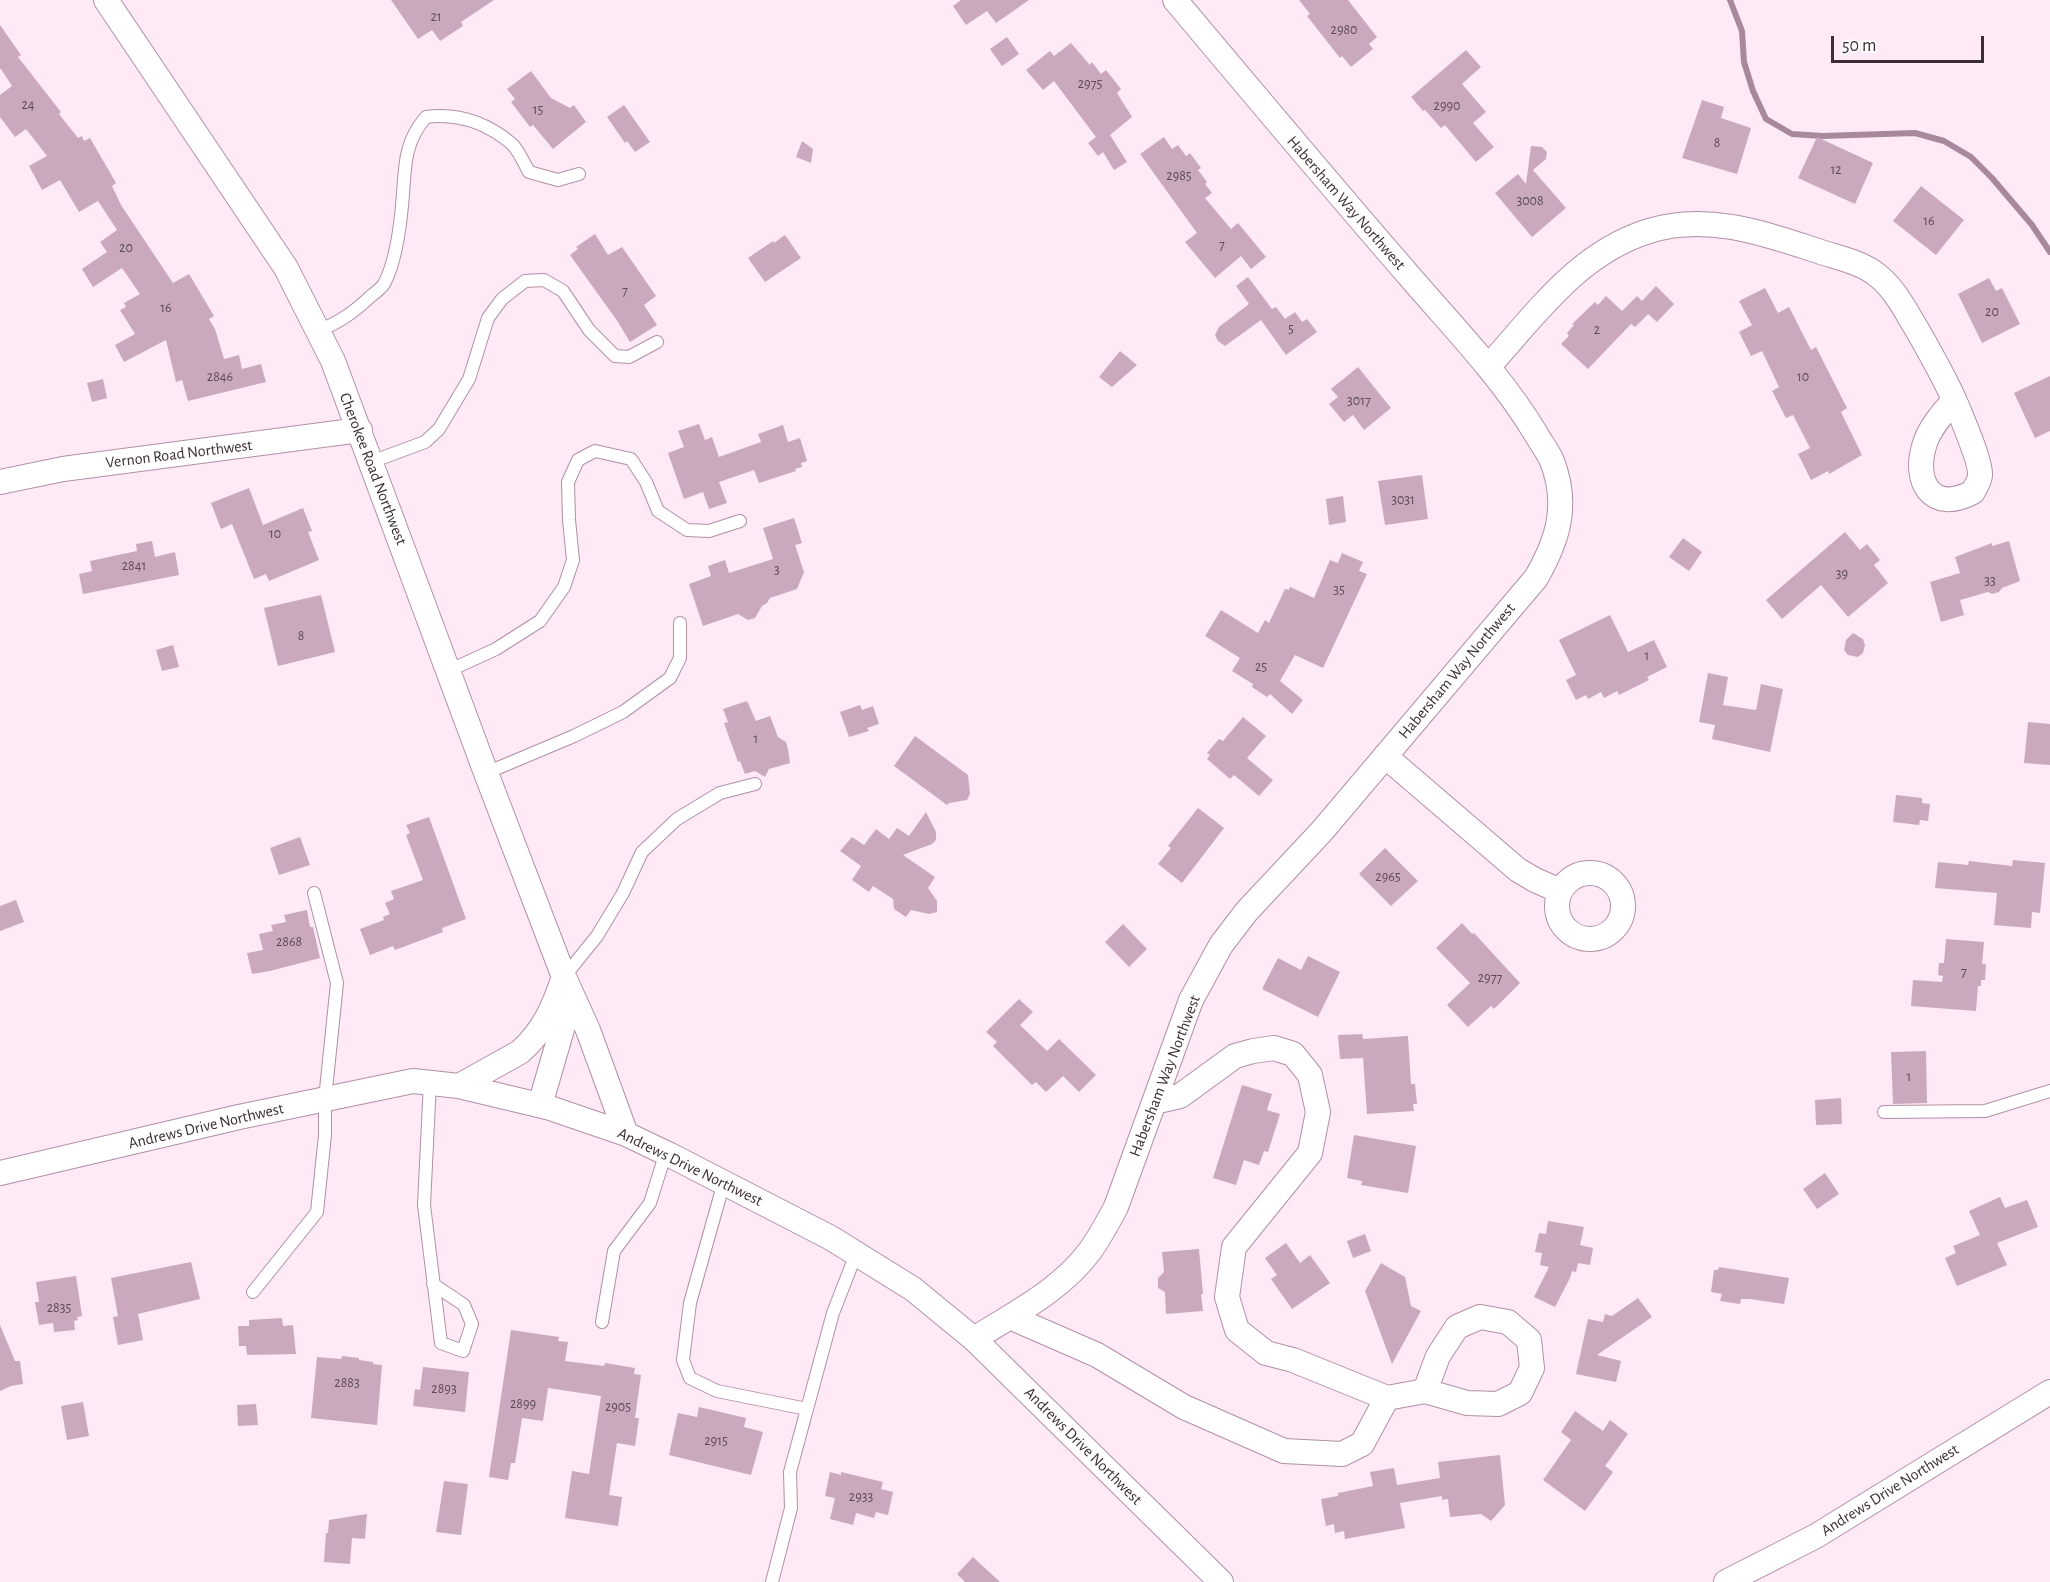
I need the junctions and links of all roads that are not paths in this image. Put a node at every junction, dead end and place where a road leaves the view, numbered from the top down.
1 (106, 0) edge
2 (1175, 0) edge
3 (579, 174) dead end
4 (317, 331) junction
5 (657, 342) dead end
6 (1488, 367) junction
7 (1954, 400) dead end
8 (360, 430) junction
9 (371, 462) junction
10 (0, 482) edge
11 (740, 521) dead end
12 (680, 623) dead end
13 (448, 671) junction
14 (1385, 756) junction
15 (486, 773) junction
16 (755, 784) dead end
17 (1560, 891) dead end
18 (314, 893) dead end
19 (572, 995) junction
20 (430, 1082) junction
21 (459, 1086) junction
22 (2050, 1091) edge
23 (325, 1099) junction
24 (1154, 1102) junction
25 (548, 1107) junction
26 (1884, 1112) dead end
27 (626, 1134) junction
28 (666, 1152) junction
29 (0, 1173) edge
30 (724, 1182) junction
31 (856, 1254) junction
32 (433, 1284) junction
33 (253, 1292) dead end
34 (1010, 1317) junction
35 (602, 1322) dead end
36 (974, 1339) junction
37 (1425, 1391) junction
38 (2050, 1392) edge
39 (1387, 1398) junction
40 (807, 1409) junction
41 (772, 1582) edge
42 (1221, 1582) edge
43 (1726, 1582) edge

1 - 4 street, Cherokee Road Northwest
2 - 6 street, Habersham Way Northwest
3 - 4 lane
4 - 8 street, Cherokee Road Northwest
5 - 9 lane
6 - 7 street
6 - 14 street, Habersham Way Northwest
8 - 9 street, Cherokee Road Northwest
8 - 10 street, Vernon Road Northwest
9 - 13 street, Cherokee Road Northwest
11 - 13 lane
12 - 15 lane
13 - 15 street, Cherokee Road Northwest
14 - 17 street
14 - 24 street, Habersham Way Northwest
15 - 19 street, Cherokee Road Northwest
16 - 19 lane
18 - 23 lane
19 - 21 street
19 - 25 street
19 - 27 street, Cherokee Road Northwest
20 - 21 street, Andrews Drive Northwest
20 - 23 street, Andrews Drive Northwest
20 - 32 lane
21 - 25 street, Andrews Drive Northwest
22 - 26 lane
23 - 29 street, Andrews Drive Northwest
23 - 33 lane
24 - 34 street, Habersham Way Northwest
24 - 39 street
25 - 27 street, Andrews Drive Northwest
27 - 28 street, Andrews Drive Northwest
28 - 30 street, Andrews Drive Northwest
28 - 35 lane
30 - 31 street, Andrews Drive Northwest
30 - 40 lane
31 - 36 street, Andrews Drive Northwest
31 - 40 lane
32 - 32 lane
34 - 36 street, Habersham Way Northwest
34 - 39 street
36 - 42 street, Andrews Drive Northwest
37 - 37 street
37 - 39 street
38 - 43 street, Andrews Drive Northwest
40 - 41 lane

